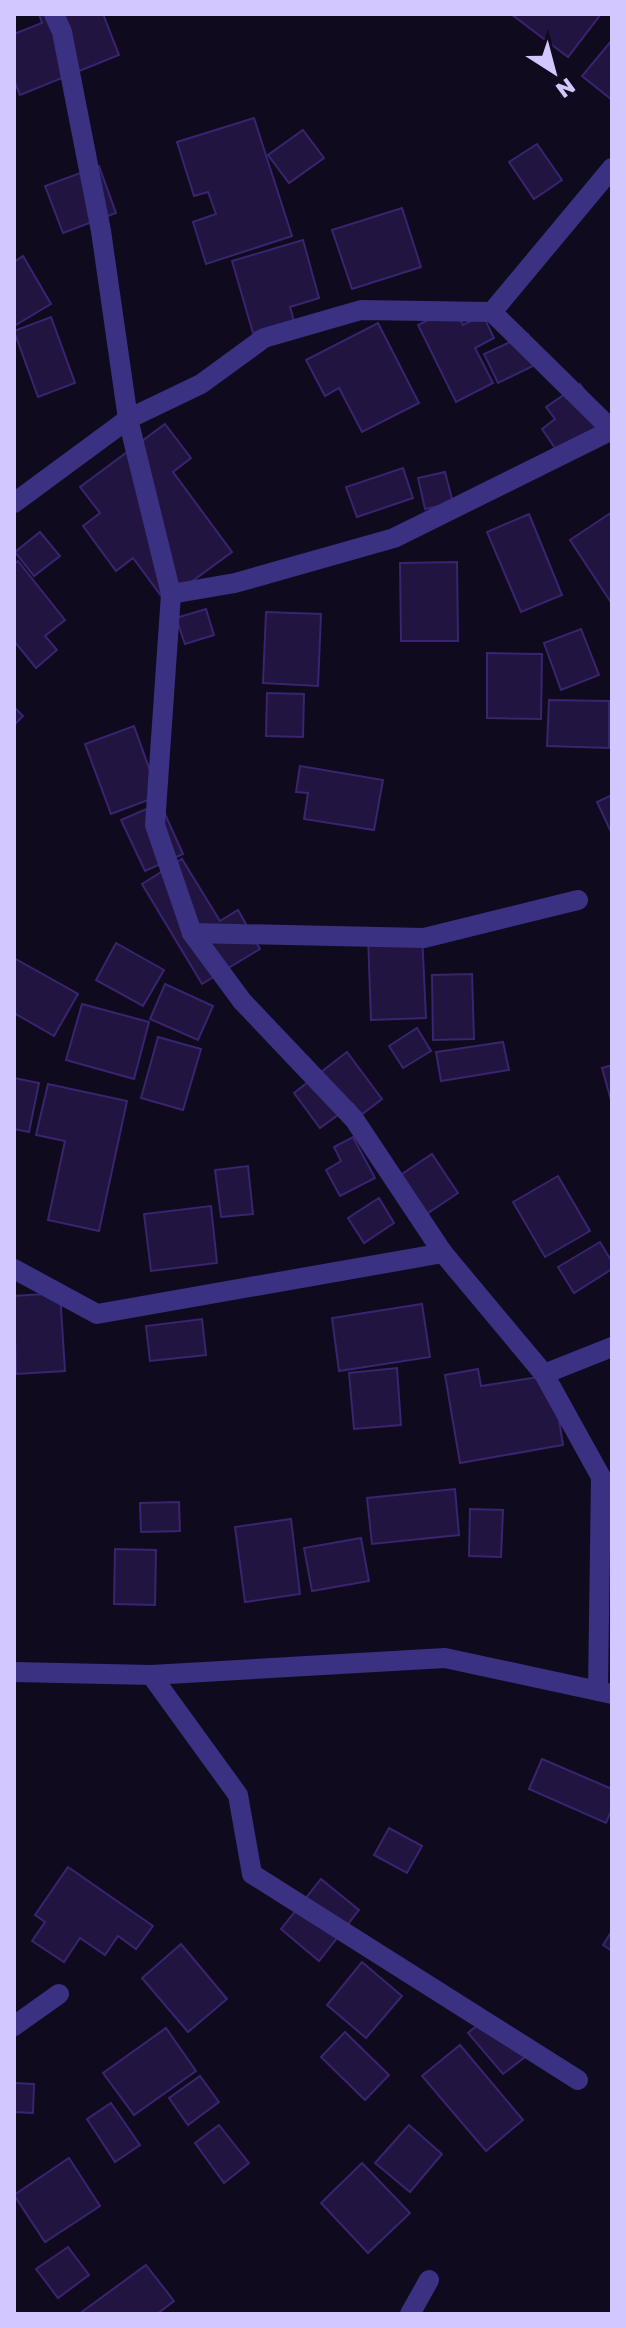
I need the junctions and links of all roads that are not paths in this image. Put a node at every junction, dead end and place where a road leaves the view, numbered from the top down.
1 (54, 14) edge
2 (612, 168) edge
3 (492, 312) junction
4 (128, 419) junction
5 (612, 430) edge
6 (14, 503) edge
7 (171, 594) junction
8 (578, 900) dead end
9 (192, 933) junction
10 (443, 1253) junction
11 (14, 1269) edge
12 (612, 1347) edge
13 (544, 1374) junction
14 (14, 1672) edge
15 (151, 1675) junction
16 (605, 1692) edge
17 (59, 1994) dead end
18 (14, 2026) edge
19 (578, 2080) dead end
20 (429, 2280) dead end
21 (410, 2314) edge

1 - 4 street
2 - 3 street
3 - 4 street
3 - 5 street
4 - 6 street
4 - 7 street
5 - 7 street
7 - 9 street
8 - 9 street
9 - 10 street
10 - 11 street
10 - 13 street
12 - 13 street
13 - 16 street
14 - 15 street
15 - 16 street
15 - 19 street
17 - 18 street
20 - 21 street

